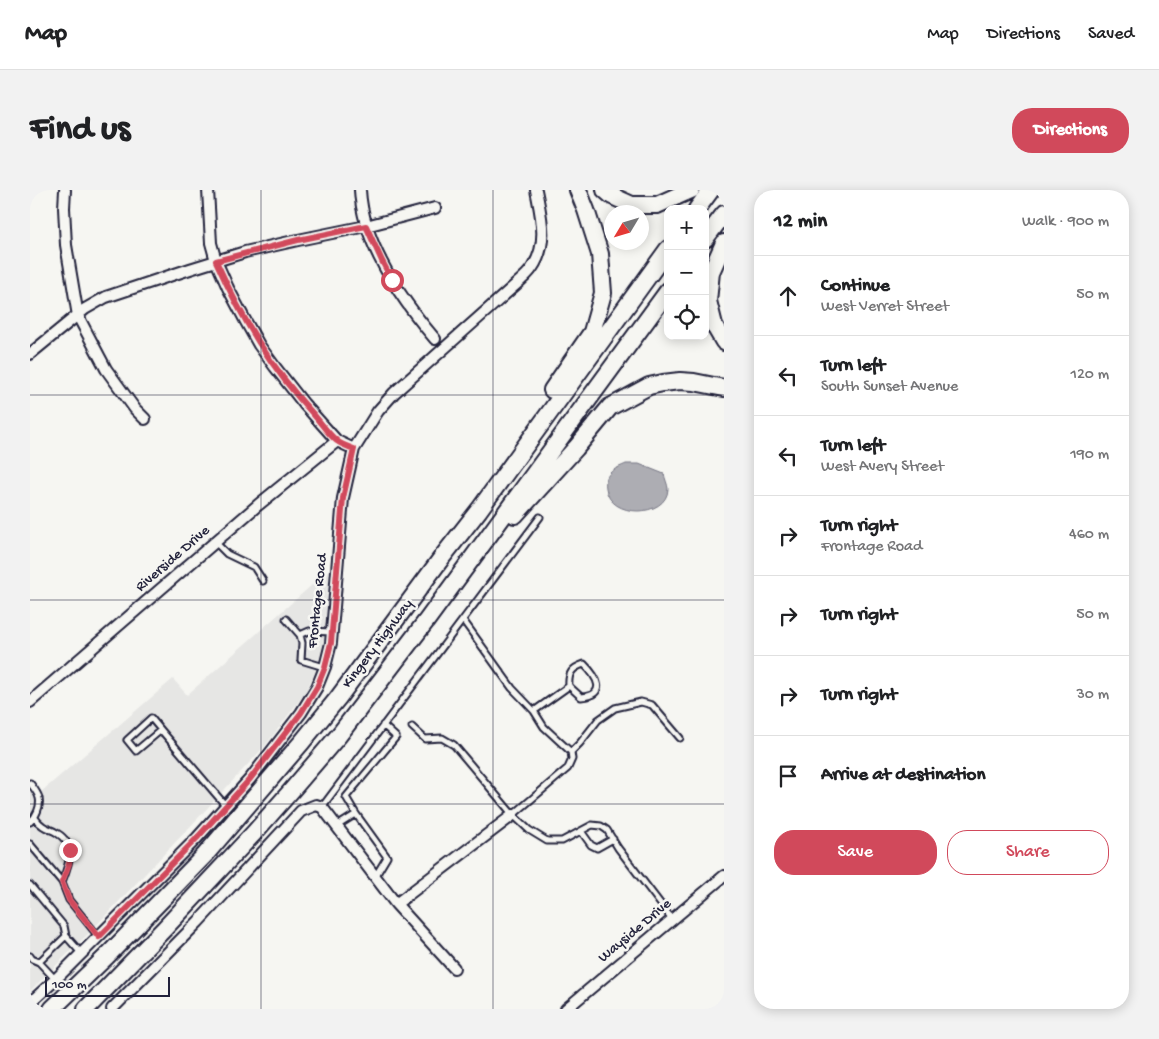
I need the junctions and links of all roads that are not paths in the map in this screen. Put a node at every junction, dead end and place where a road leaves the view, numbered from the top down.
1 (64, 190) edge
2 (208, 190) edge
3 (360, 190) edge
4 (536, 190) edge
5 (578, 190) edge
6 (605, 190) edge
7 (691, 190) edge
8 (710, 190) edge
9 (700, 205) edge
10 (435, 208) dead end
11 (724, 214) edge
12 (366, 226) junction
13 (709, 234) edge
14 (724, 243) edge
15 (667, 250) edge
16 (216, 261) junction
17 (665, 295) edge
18 (78, 316) junction
19 (435, 339) dead end
20 (724, 342) edge
21 (30, 354) edge
22 (724, 388) edge
23 (145, 420) dead end
24 (337, 441) junction
25 (354, 449) junction
26 (479, 510) junction
27 (540, 517) dead end
28 (215, 542) junction
29 (264, 582) dead end
30 (286, 619) dead end
31 (427, 620) junction
32 (463, 620) junction
33 (332, 632) junction
34 (300, 635) junction
35 (325, 667) junction
36 (569, 686) junction
37 (30, 702) edge
38 (534, 711) junction
39 (383, 725) junction
40 (412, 727) dead end
41 (160, 730) junction
42 (680, 738) dead end
43 (571, 752) junction
44 (30, 783) edge
45 (226, 806) junction
46 (322, 807) junction
47 (356, 814) junction
48 (513, 815) junction
49 (32, 820) edge
50 (336, 826) junction
51 (581, 831) junction
52 (613, 839) junction
53 (30, 844) edge
54 (724, 876) edge
55 (375, 877) junction
56 (62, 882) junction
57 (30, 885) edge
58 (396, 904) junction
59 (672, 920) junction
60 (66, 936) junction
61 (99, 937) junction
62 (82, 954) junction
63 (30, 956) edge
64 (39, 962) junction
65 (454, 968) dead end
66 (55, 980) junction
67 (31, 1000) edge
68 (52, 1009) edge
69 (86, 1009) edge
70 (112, 1009) edge
71 (566, 1009) edge

1 - 18 street
2 - 16 street
3 - 12 street
4 - 25 street, Frontage Road
5 - 26 highway
6 - 7 highway
8 - 9 highway
10 - 12 street
11 - 13 highway
12 - 16 street
12 - 19 street
14 - 20 highway
15 - 26 highway, Kingery Highway
16 - 18 street
16 - 24 street
17 - 31 highway, Kingery Highway
18 - 21 street
18 - 23 street
22 - 31 highway
24 - 25 street
24 - 28 street, Riverside Drive
25 - 33 street, Frontage Road
26 - 68 highway, Kingery Highway
27 - 32 lane
28 - 29 lane
28 - 37 street, Riverside Drive
30 - 34 lane
31 - 69 highway, Kingery Highway
32 - 38 lane
32 - 39 lane
33 - 34 lane
33 - 35 street, Frontage Road
34 - 35 lane
35 - 45 street, Frontage Road
36 - 36 lane
36 - 38 lane
38 - 43 lane
39 - 46 lane
39 - 47 lane
40 - 48 lane
41 - 41 lane
41 - 45 lane
42 - 43 lane
43 - 48 lane
44 - 49 lane
45 - 61 street, Frontage Road
46 - 50 street
46 - 70 street
47 - 50 lane
47 - 55 lane
48 - 51 lane
48 - 58 street
49 - 56 lane
50 - 55 street
51 - 52 lane
51 - 52 lane
52 - 59 lane
53 - 56 lane
54 - 59 street, Wayside Drive
55 - 58 street
56 - 61 lane
57 - 60 lane
58 - 65 street
59 - 71 street, Wayside Drive
60 - 62 lane
60 - 64 lane
61 - 62 street, Frontage Road
62 - 66 street, Frontage Road
63 - 64 lane
64 - 66 lane
66 - 67 street, Frontage Road

